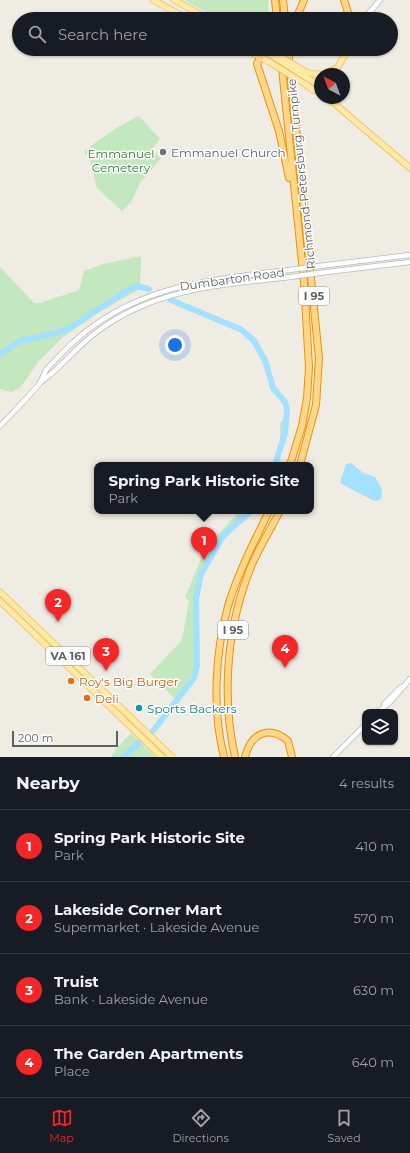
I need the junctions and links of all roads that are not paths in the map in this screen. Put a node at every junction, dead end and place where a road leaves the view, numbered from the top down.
1 (153, 0) edge
2 (174, 0) edge
3 (275, 0) edge
4 (283, 0) edge
5 (304, 0) edge
6 (344, 0) edge
7 (380, 0) edge
8 (175, 12) edge
9 (196, 12) edge
10 (276, 12) edge
11 (284, 12) edge
12 (299, 12) edge
13 (348, 12) edge
14 (370, 12) edge
15 (275, 56) edge
16 (281, 56) edge
17 (289, 56) edge
18 (292, 56) edge
19 (344, 56) edge
20 (259, 57) joint
21 (290, 64) junction
22 (339, 67) edge
23 (304, 73) junction
24 (314, 74) edge
25 (314, 81) edge
26 (314, 90) edge
27 (335, 104) edge
28 (410, 168) edge
29 (296, 205) junction
30 (410, 255) edge
31 (410, 262) edge
32 (40, 383) junction
33 (0, 426) edge
34 (291, 462) edge
35 (301, 462) edge
36 (269, 514) edge
37 (278, 514) edge
38 (0, 592) edge
39 (0, 601) edge
40 (408, 681) edge
41 (381, 709) edge
42 (362, 728) edge
43 (162, 757) edge
44 (172, 757) edge
45 (224, 757) edge
46 (235, 757) edge
47 (245, 757) edge
48 (292, 757) edge
49 (333, 757) edge

1 - 8 main road
2 - 9 main road
3 - 10 highway
4 - 11 highway
5 - 12 highway
6 - 13 highway
7 - 14 main road
15 - 23 main road, bridge
16 - 29 highway, Richmond-Petersburg Turnpike / I 95
17 - 21 highway, Richmond-Petersburg Turnpike / I 95
18 - 21 highway
19 - 22 main road
20 - 26 main road, bridge
20 - 29 highway
21 - 35 highway, Richmond-Petersburg Turnpike / I 95
23 - 24 main road
23 - 25 main road
27 - 28 main road
29 - 34 highway, Richmond-Petersburg Turnpike / I 95
30 - 32 main road, Dumbarton Road, bridge
31 - 32 main road, Dumbarton Road, bridge
32 - 33 main road, Dumbarton Road
36 - 45 highway, I 95
37 - 46 highway, I 95
38 - 44 main road, VA 161
39 - 43 main road, VA 161
40 - 41 main road
42 - 49 main road
47 - 48 highway

